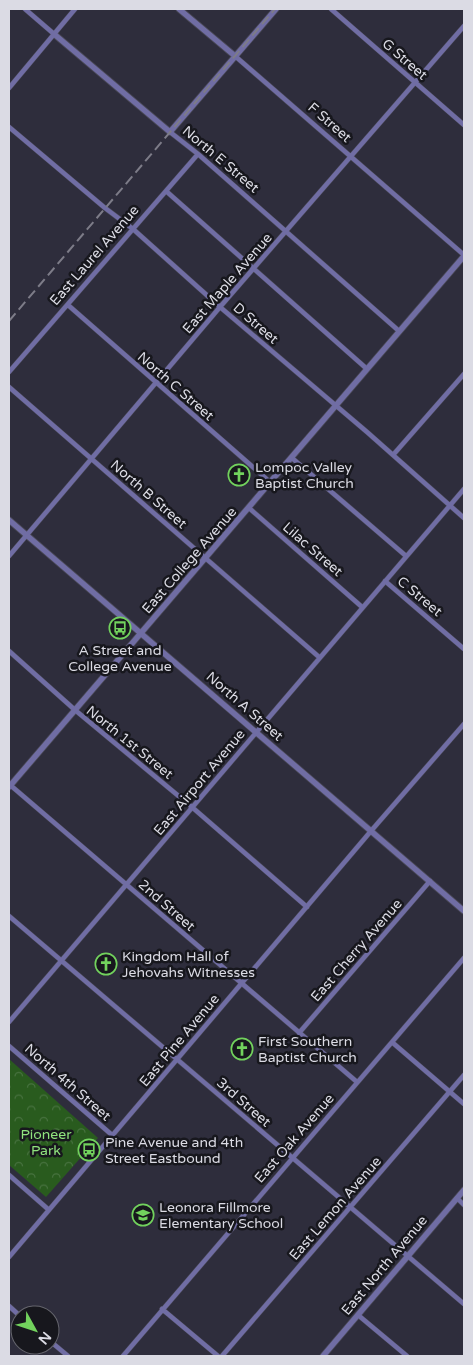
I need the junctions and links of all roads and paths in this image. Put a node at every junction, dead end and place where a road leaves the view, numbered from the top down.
1 (25, 9) edge
2 (75, 9) edge
3 (178, 9) edge
4 (276, 9) edge
5 (331, 9) edge
6 (464, 26) edge
7 (54, 34) junction
8 (235, 56) junction
9 (415, 83) junction
10 (9, 88) edge
11 (464, 125) edge
12 (9, 127) edge
13 (170, 132) junction
14 (198, 154) junction
15 (352, 156) junction
16 (166, 191) junction
17 (132, 229) junction
18 (287, 231) junction
19 (464, 255) edge
20 (254, 270) junction
21 (68, 305) junction
22 (220, 307) junction
23 (400, 331) junction
24 (367, 370) junction
25 (9, 372) edge
26 (464, 374) edge
27 (156, 383) junction
28 (9, 387) edge
29 (335, 406) junction
30 (393, 456) junction
31 (92, 458) junction
32 (292, 458) junction
33 (271, 483) junction
34 (464, 489) edge
35 (450, 505) junction
36 (250, 508) junction
37 (464, 518) edge
38 (9, 520) edge
39 (26, 535) junction
40 (9, 556) edge
41 (406, 556) junction
42 (206, 558) junction
43 (385, 581) junction
44 (362, 607) junction
45 (142, 634) junction
46 (464, 648) edge
47 (9, 651) edge
48 (320, 657) junction
49 (74, 710) junction
50 (464, 724) edge
51 (256, 732) junction
52 (9, 786) edge
53 (193, 808) junction
54 (371, 831) junction
55 (430, 882) junction
56 (126, 884) junction
57 (307, 907) junction
58 (464, 911) edge
59 (9, 916) edge
60 (464, 958) edge
61 (61, 960) junction
62 (241, 984) junction
63 (9, 1022) edge
64 (299, 1033) junction
65 (393, 1043) junction
66 (9, 1046) edge
67 (176, 1059) junction
68 (464, 1075) edge
69 (357, 1082) junction
70 (450, 1092) junction
71 (464, 1104) edge
72 (112, 1134) junction
73 (292, 1158) junction
74 (9, 1176) edge
75 (464, 1190) edge
76 (457, 1198) junction
77 (464, 1205) edge
78 (351, 1206) junction
79 (49, 1210) junction
80 (408, 1256) junction
81 (9, 1257) edge
82 (464, 1304) edge
83 (162, 1309) junction
84 (358, 1315) junction
85 (122, 1356) edge
86 (218, 1356) edge
87 (222, 1356) edge
88 (323, 1356) edge
89 (407, 1356) edge

1 - 7 street, North E Street
2 - 7 street
3 - 8 street, F Street
4 - 8 street
5 - 9 street, G Street
6 - 9 street, East Maple Avenue
7 - 10 street
7 - 13 street, North E Street
8 - 13 street
8 - 15 street, F Street
9 - 11 street, G Street
9 - 15 street, East Maple Avenue
12 - 17 street, D Street
13 - 14 street, North E Street
14 - 16 street, East Laurel Avenue
14 - 18 street, North E Street
15 - 18 street, East Maple Avenue
15 - 19 street, F Street
16 - 17 street, East Laurel Avenue
16 - 20 street
17 - 21 street, East Laurel Avenue
17 - 22 street, D Street
18 - 20 street, East Maple Avenue
18 - 23 street, North E Street
19 - 23 street, East College Avenue
20 - 22 street, East Maple Avenue
20 - 24 street
21 - 25 street, East Laurel Avenue
21 - 27 street, North C Street
22 - 27 street, East Maple Avenue
22 - 29 street, D Street
23 - 24 street, East College Avenue
24 - 29 street, East College Avenue
26 - 30 street
27 - 31 street, East Maple Avenue
27 - 33 street, North C Street
28 - 31 street, North B Street
29 - 30 street, D Street
29 - 32 street, East College Avenue
30 - 35 street, D Street
31 - 39 street, East Maple Avenue
31 - 42 street, North B Street
32 - 33 street, East College Avenue
32 - 41 street
33 - 36 street, East College Avenue
34 - 35 street, East Airport Avenue
35 - 37 street, D Street
35 - 41 street, East Airport Avenue
36 - 42 street, East College Avenue
36 - 44 street, Lilac Street
38 - 39 street, North A Street
39 - 40 street, East Maple Avenue
39 - 45 street, North A Street
41 - 43 street, East Airport Avenue
42 - 45 street, East College Avenue
42 - 48 street, North B Street
43 - 44 street, East Airport Avenue
43 - 46 street, C Street
44 - 48 street, East Airport Avenue
45 - 49 street, East College Avenue
45 - 51 street, North A Street
47 - 49 street, North 1st Street
48 - 51 street, East Airport Avenue
49 - 52 street, East College Avenue
49 - 53 street, North 1st Street
50 - 54 street, East Pine Avenue
51 - 53 street, East Airport Avenue
51 - 54 street, North A Street
52 - 56 street, 2nd Street
53 - 56 street, East Airport Avenue
53 - 57 street, North 1st Street
54 - 55 street, North A Street
54 - 57 street, East Pine Avenue
55 - 58 street, North A Street
55 - 64 street, East Cherry Avenue
56 - 61 street, East Airport Avenue
56 - 62 street, 2nd Street
57 - 62 street, East Pine Avenue
59 - 61 street, 3rd Street
60 - 65 street, East Oak Avenue
61 - 63 street, East Airport Avenue
61 - 67 street, 3rd Street
62 - 64 street, 2nd Street
62 - 67 street, East Pine Avenue
64 - 69 street, 2nd Street
65 - 69 street, East Oak Avenue
65 - 70 street
66 - 72 street, North 4th Street
67 - 72 street, East Pine Avenue
67 - 73 street, 3rd Street
68 - 70 street, East Lemon Avenue
69 - 73 street, East Oak Avenue
70 - 71 street
70 - 78 street, East Lemon Avenue
72 - 79 street, East Pine Avenue
73 - 78 street, 3rd Street
73 - 83 street, East Oak Avenue
74 - 79 street
75 - 76 street, East North Avenue
76 - 77 street
76 - 80 street, East North Avenue
78 - 80 street, 3rd Street
78 - 87 street, East Lemon Avenue
79 - 81 street, East Pine Avenue
80 - 82 street, 3rd Street
80 - 84 street, East North Avenue
83 - 85 street, East Oak Avenue
83 - 86 street
84 - 88 street, East North Avenue
84 - 89 street

